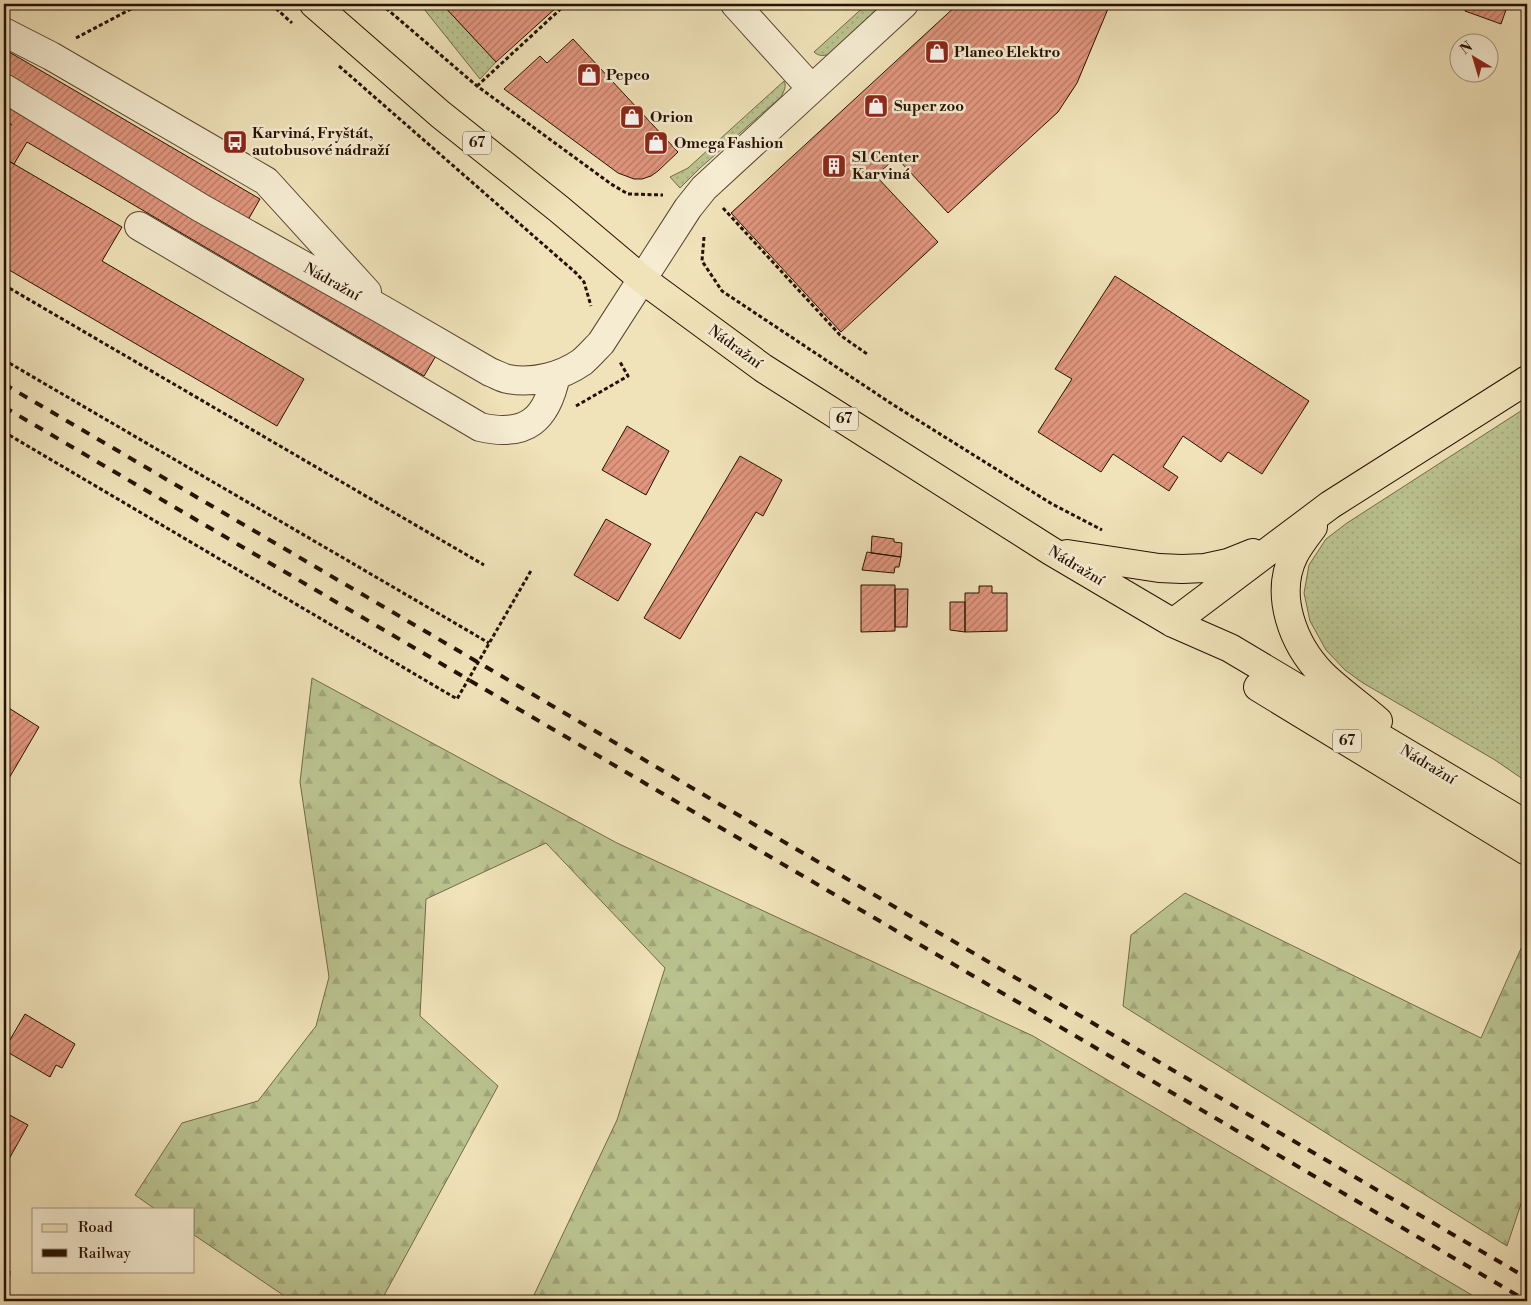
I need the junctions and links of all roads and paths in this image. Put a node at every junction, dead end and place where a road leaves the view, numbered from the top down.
1 (136, 4) edge
2 (271, 4) edge
3 (314, 4) edge
4 (381, 4) edge
5 (566, 4) edge
6 (736, 4) edge
7 (904, 4) edge
8 (133, 8) dead end
9 (298, 29) dead end
10 (4, 32) edge
11 (332, 60) dead end
12 (477, 86) junction
13 (4, 88) edge
14 (811, 88) junction
15 (696, 198) junction
16 (139, 226) dead end
17 (642, 279) junction
18 (4, 285) edge
19 (383, 310) junction
20 (590, 314) dead end
21 (867, 354) dead end
22 (616, 357) dead end
23 (4, 360) edge
24 (556, 374) junction
25 (1527, 380) edge
26 (574, 407) dead end
27 (4, 432) edge
28 (1330, 505) junction
29 (1108, 532) dead end
30 (1290, 535) junction
31 (1052, 551) junction
32 (484, 565) dead end
33 (532, 569) dead end
34 (1173, 623) junction
35 (489, 643) junction
36 (1436, 770) junction
37 (1527, 825) edge
38 (1527, 851) edge

1 - 8 path
2 - 9 path
3 - 17 main road, Nádražní / 67
4 - 12 path
5 - 12 path
6 - 14 street
7 - 14 street
10 - 19 street
11 - 20 path
12 - 15 path
13 - 19 street, Nádražní
14 - 15 street
15 - 17 street
15 - 21 path
15 - 29 path
16 - 24 street
17 - 24 street, Nádražní
17 - 31 main road, Nádražní / 67
18 - 32 path
19 - 24 street, Nádražní
22 - 26 path
23 - 35 path
25 - 28 main road, 67
27 - 35 path
28 - 30 main road, 67
28 - 36 main road
30 - 31 main road, 67
30 - 34 main road, 67
31 - 34 main road, Nádražní / 67
33 - 35 path
34 - 36 main road, Nádražní / 67
34 - 38 main road, 67
36 - 37 main road, Nádražní / 67

